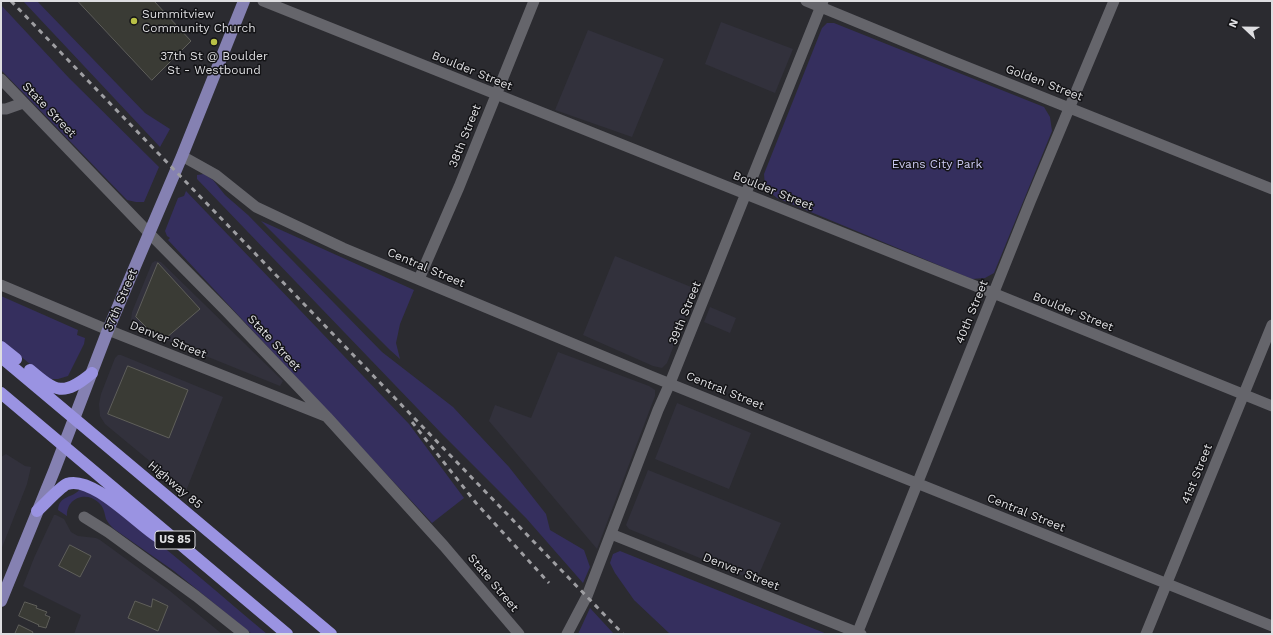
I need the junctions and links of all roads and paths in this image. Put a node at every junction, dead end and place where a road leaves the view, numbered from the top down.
1 (244, 1) edge
2 (264, 1) edge
3 (534, 1) edge
4 (806, 1) edge
5 (1114, 1) edge
6 (822, 4) edge
7 (1, 79) edge
8 (496, 95) junction
9 (24, 103) junction
10 (1070, 107) junction
11 (1, 109) edge
12 (182, 156) junction
13 (1272, 189) edge
14 (746, 195) junction
15 (150, 234) junction
16 (419, 280) junction
17 (1, 284) edge
18 (993, 293) junction
19 (1272, 325) edge
20 (108, 330) junction
21 (1, 347) edge
22 (1, 357) edge
23 (92, 373) junction
24 (670, 384) junction
25 (1, 393) edge
26 (1244, 395) junction
27 (1272, 406) edge
28 (327, 417) junction
29 (74, 418) junction
30 (64, 445) junction
31 (917, 483) junction
32 (37, 511) junction
33 (84, 517) dead end
34 (611, 534) junction
35 (179, 543) junction
36 (1166, 583) junction
37 (1, 601) edge
38 (1272, 626) edge
39 (244, 634) edge
40 (287, 634) edge
41 (331, 634) edge
42 (519, 634) edge
43 (567, 634) edge
44 (859, 634) edge
45 (1146, 634) edge

1 - 12 main road, 37th Street
2 - 8 street, Boulder Street
3 - 8 street, 38th Street
4 - 6 street, Golden Street
5 - 10 street, 40th Street
6 - 10 street, Golden Street
6 - 14 street, 39th Street
7 - 9 street, State Street
8 - 14 street, Boulder Street
8 - 16 street, 38th Street
9 - 11 street
9 - 15 street, State Street
10 - 13 street, Golden Street
10 - 18 street, 40th Street
12 - 15 main road, 37th Street
12 - 16 street, Central Street
14 - 18 street, Boulder Street
14 - 24 street, 39th Street
15 - 20 main road, 37th Street
15 - 28 street, State Street
16 - 24 street, Central Street
17 - 20 street, Denver Street
18 - 26 street, Boulder Street
18 - 31 street, 40th Street
19 - 26 street, 41st Street
20 - 23 main road, 37th Street
20 - 28 street, Denver Street
21 - 23 highway
22 - 29 highway, Highway 85 / US 85
23 - 29 main road, 37th Street
24 - 31 street, Central Street
24 - 34 street, 39th Street
25 - 30 highway, US 85
26 - 27 street, Boulder Street
26 - 36 street, 41st Street
28 - 42 street, State Street
29 - 30 main road, 37th Street
29 - 41 highway, Highway 85 / US 85
30 - 32 main road, 37th Street
30 - 35 highway, US 85
31 - 36 street, Central Street
31 - 44 street, 40th Street
32 - 35 highway
32 - 37 main road, 37th Street
33 - 39 street
34 - 43 street, 39th Street
34 - 44 street, Denver Street
35 - 40 highway, US 85
36 - 38 street, Central Street
36 - 45 street, 41st Street

